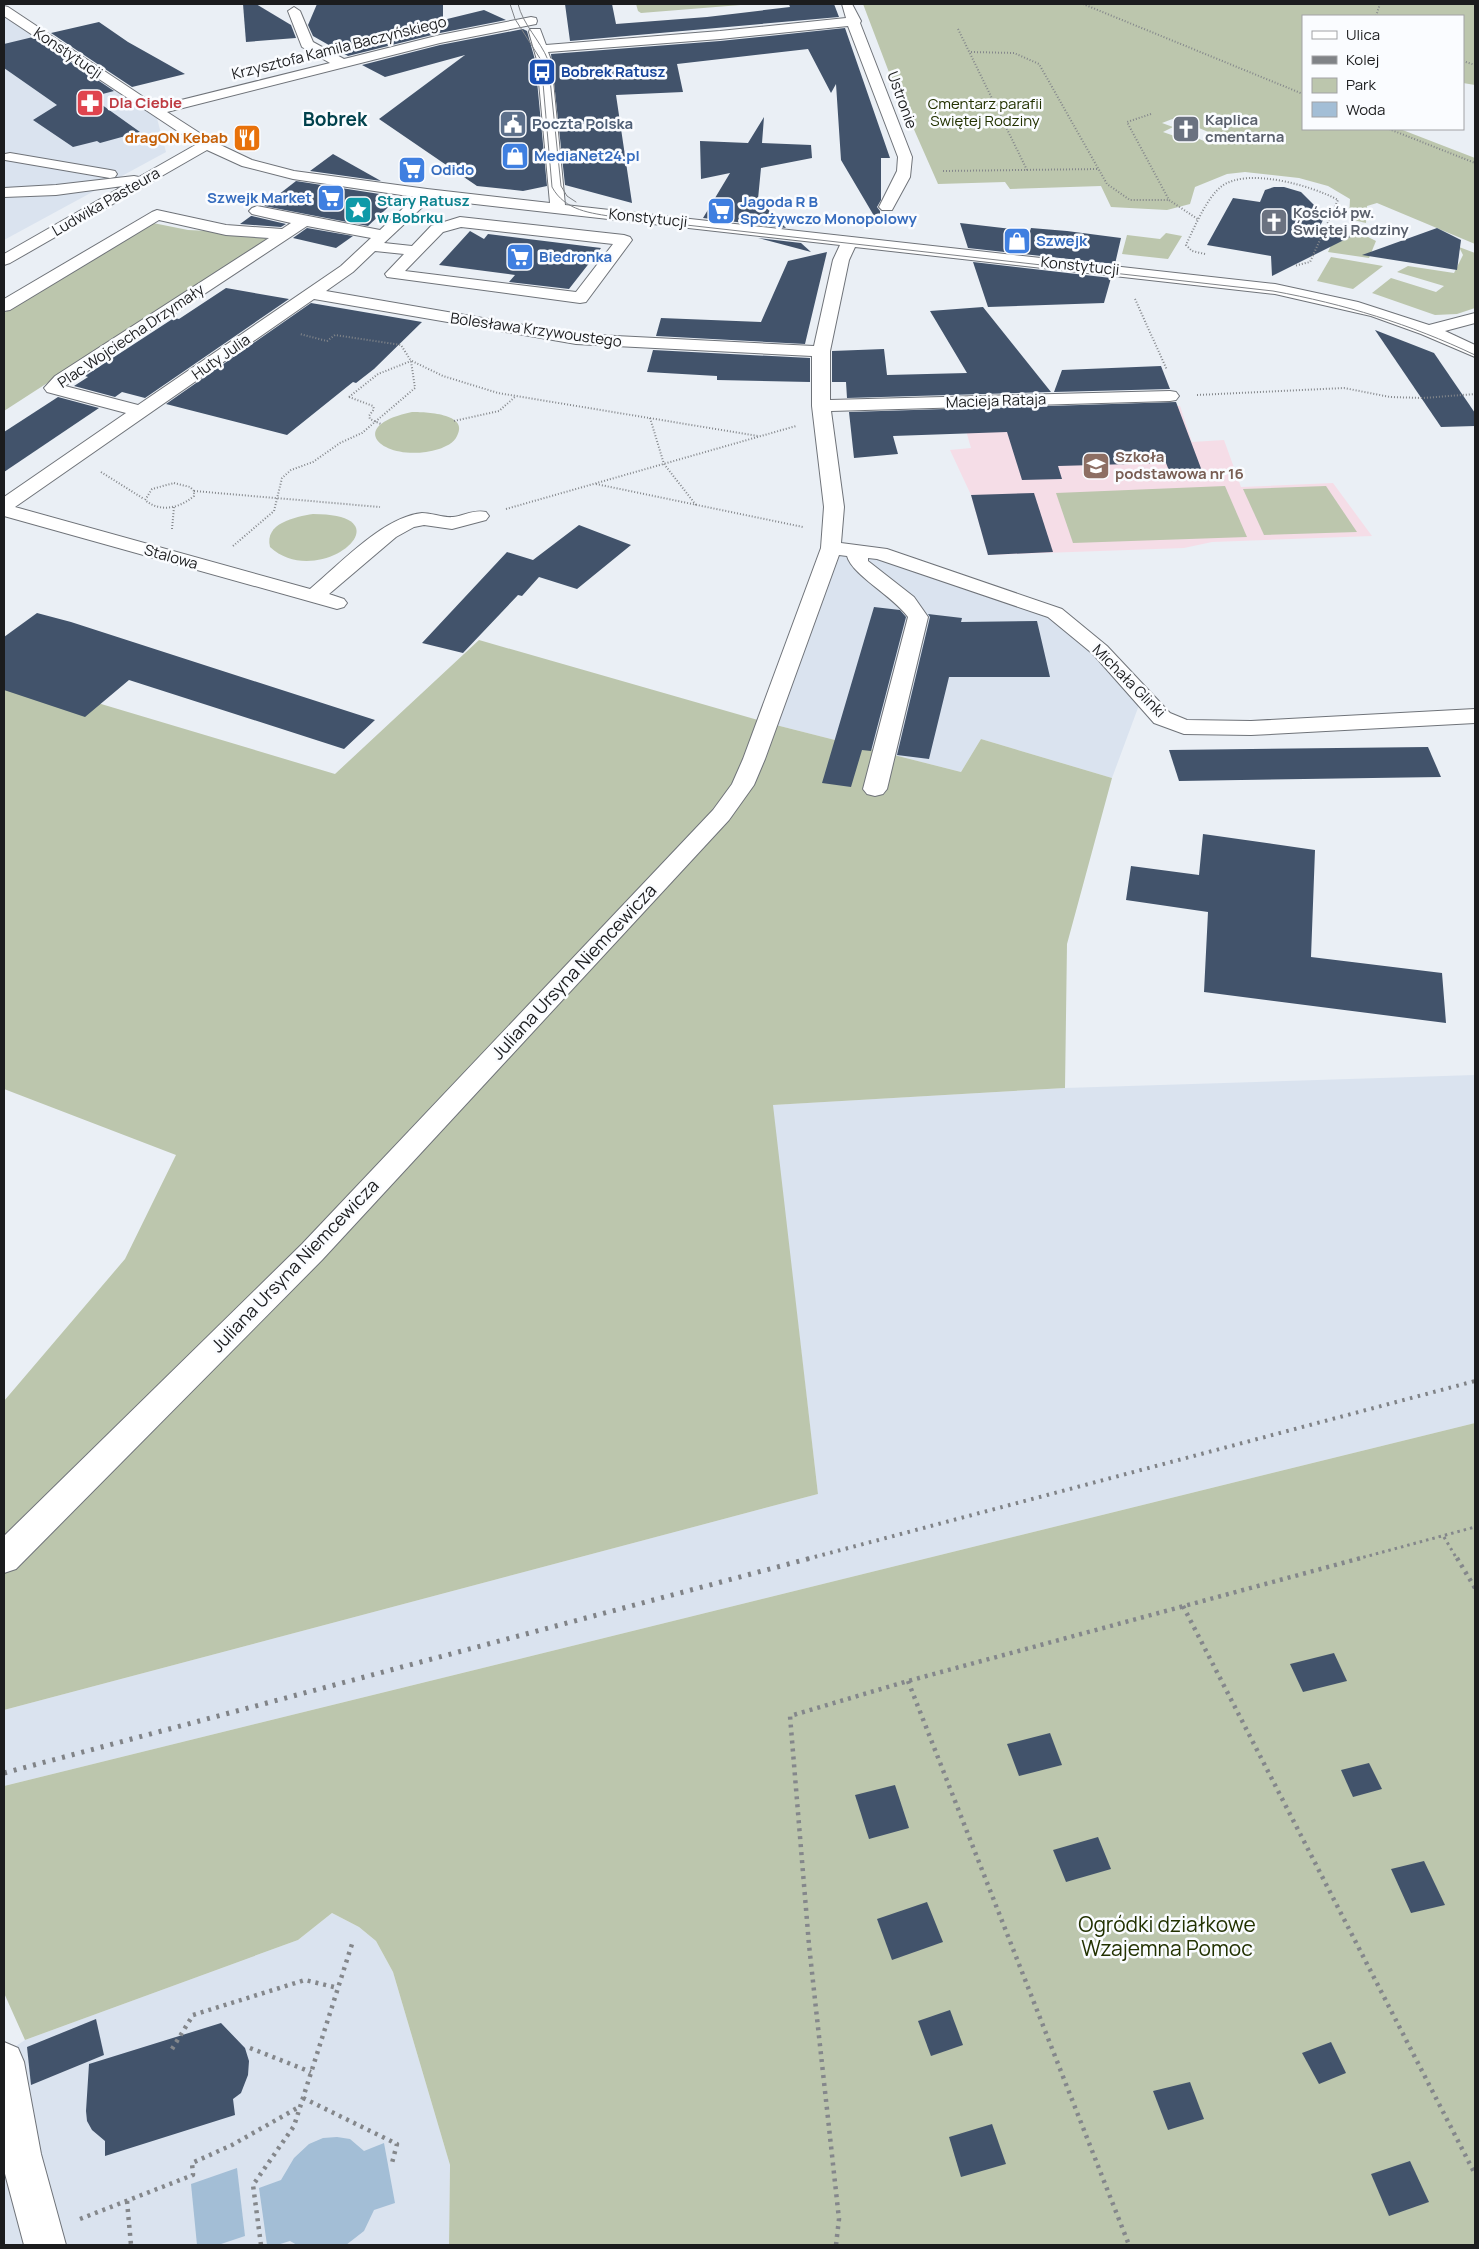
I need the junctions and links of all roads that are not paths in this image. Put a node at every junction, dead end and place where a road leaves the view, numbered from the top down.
1 (280, 4) edge
2 (530, 4) edge
3 (847, 4) edge
4 (294, 8) edge
5 (5, 12) edge
6 (532, 21) junction
7 (855, 21) junction
8 (541, 49) junction
9 (342, 64) junction
10 (155, 111) junction
11 (208, 144) junction
12 (10, 157) dead end
13 (146, 179) junction
14 (4, 192) edge
15 (427, 194) junction
16 (887, 207) dead end
17 (557, 208) junction
18 (257, 211) dead end
19 (304, 221) junction
20 (285, 234) junction
21 (379, 240) junction
22 (850, 240) junction
23 (416, 251) junction
24 (4, 260) edge
25 (313, 294) junction
26 (4, 306) edge
27 (1475, 318) edge
28 (1430, 330) junction
29 (821, 351) junction
30 (1475, 352) edge
31 (1170, 396) road end
32 (821, 406) junction
33 (142, 412) junction
34 (4, 506) edge
35 (4, 510) edge
36 (479, 516) road end
37 (831, 548) junction
38 (856, 551) junction
39 (313, 597) junction
40 (337, 603) dead end
41 (1475, 716) edge
42 (875, 789) dead end
43 (4, 1558) edge
44 (4, 2062) edge
45 (44, 2240) edge

1 - 4 street
2 - 6 street
3 - 7 street, Ustronie
4 - 9 street
5 - 10 street, Konstytucji
6 - 8 street
6 - 9 street, Krzysztofa Kamila Baczyńskiego
7 - 8 street
7 - 16 street, Ustronie
8 - 17 street
9 - 10 street, Krzysztofa Kamila Baczyńskiego
10 - 11 street, Konstytucji
11 - 13 street, Ludwika Pasteura
11 - 15 street, Konstytucji
12 - 13 street
13 - 14 street
13 - 24 street, Ludwika Pasteura
15 - 17 street, Konstytucji
15 - 21 street, Huty Julia
17 - 22 street, Konstytucji
18 - 19 street
19 - 20 street, Plac Wojciecha Drzymały
19 - 21 street
20 - 26 street
20 - 33 street, Plac Wojciecha Drzymały
21 - 23 street
21 - 25 street, Huty Julia
22 - 28 street, Konstytucji
22 - 29 street, Juliana Ursyna Niemcewicza
23 - 23 street
25 - 29 street, Bolesława Krzywoustego
25 - 33 street, Huty Julia
27 - 28 street
28 - 30 street, Konstytucji
29 - 32 street, Juliana Ursyna Niemcewicza
31 - 32 street, Macieja Rataja
32 - 37 street, Juliana Ursyna Niemcewicza
33 - 34 street, Huty Julia
35 - 39 street, Stalowa
36 - 39 street
37 - 38 street, Michała Glinki
37 - 43 street, Juliana Ursyna Niemcewicza
38 - 41 street, Michała Glinki
38 - 42 street
39 - 40 street, Stalowa
44 - 45 street

